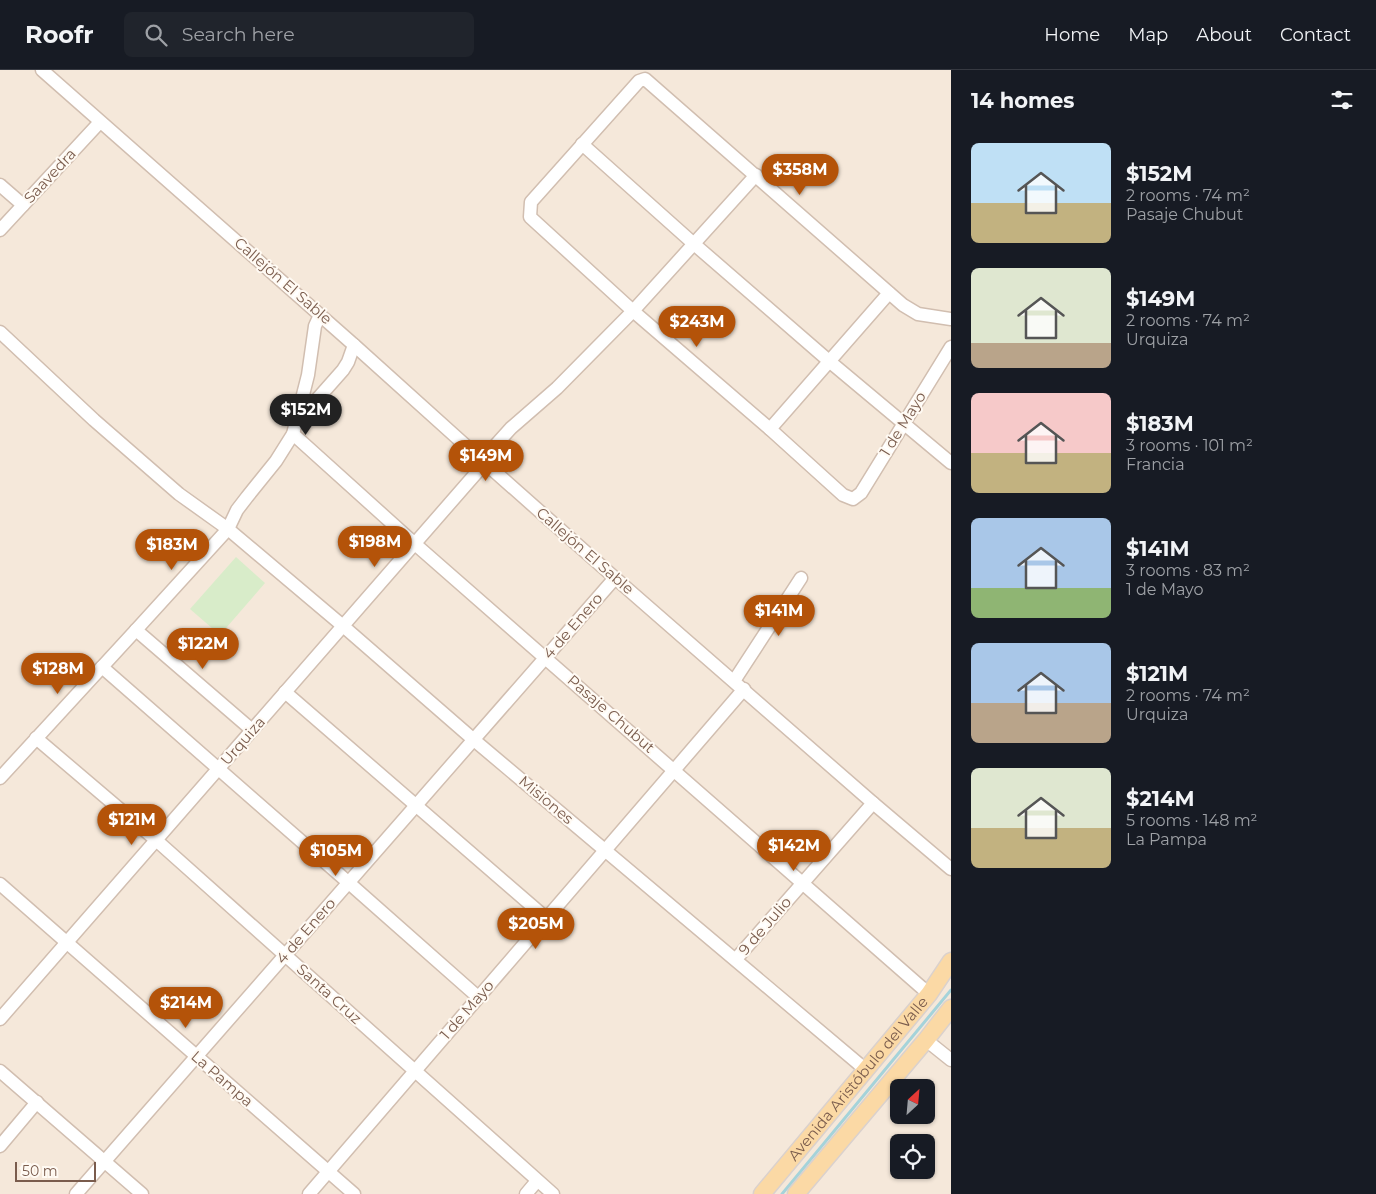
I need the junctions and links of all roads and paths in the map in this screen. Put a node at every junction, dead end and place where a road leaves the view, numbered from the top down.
1 (42, 70) edge
2 (100, 122) junction
3 (582, 144) junction
4 (756, 175) junction
5 (0, 185) edge
6 (23, 205) junction
7 (0, 230) edge
8 (694, 244) junction
9 (889, 293) junction
10 (633, 311) junction
11 (320, 315) junction
12 (951, 319) edge
13 (0, 332) edge
14 (354, 344) junction
15 (951, 347) edge
16 (829, 361) junction
17 (904, 423) junction
18 (294, 429) junction
19 (770, 429) junction
20 (485, 463) junction
21 (951, 463) edge
22 (228, 529) junction
23 (415, 544) junction
24 (615, 578) junction
25 (801, 578) dead end
26 (343, 626) junction
27 (136, 630) junction
28 (546, 658) junction
29 (102, 667) junction
30 (739, 685) junction
31 (286, 692) junction
32 (252, 730) junction
33 (36, 738) junction
34 (474, 740) junction
35 (218, 769) junction
36 (674, 770) junction
37 (2, 772) edge
38 (873, 803) junction
39 (416, 805) junction
40 (156, 840) junction
41 (604, 850) junction
42 (951, 869) edge
43 (803, 882) junction
44 (349, 883) junction
45 (0, 884) edge
46 (546, 918) junction
47 (66, 943) junction
48 (286, 955) junction
49 (736, 959) junction
50 (951, 961) edge
51 (929, 994) junction
52 (478, 997) junction
53 (951, 1008) edge
54 (0, 1019) edge
55 (926, 1040) junction
56 (197, 1057) junction
57 (951, 1060) edge
58 (866, 1070) junction
59 (0, 1071) edge
60 (414, 1071) junction
61 (37, 1102) junction
62 (0, 1146) edge
63 (105, 1162) junction
64 (328, 1172) junction
65 (538, 1181) junction
66 (798, 1193) edge
67 (76, 1194) edge
68 (142, 1194) edge
69 (309, 1194) edge
70 (354, 1194) edge
71 (526, 1194) edge
72 (553, 1194) edge
73 (762, 1194) edge

1 - 2 street, Callejón El Sable
2 - 6 street, Saavedra
2 - 11 street, Callejón El Sable
3 - 4 street
3 - 8 street
3 - 10 street
4 - 8 street, Urquiza
4 - 9 street
5 - 6 street
6 - 7 street, Saavedra
8 - 10 street, Urquiza
8 - 16 street
9 - 12 street
9 - 16 street
10 - 19 street
10 - 20 street, Urquiza
11 - 14 street, Callejón El Sable
11 - 18 street
13 - 22 street, Misiones
14 - 18 street
14 - 20 street, Callejón El Sable
15 - 17 street, 1 de Mayo
16 - 17 street
16 - 19 street
17 - 19 street, 1 de Mayo
17 - 21 street
18 - 22 street
18 - 23 street, Pasaje Chubut
20 - 23 street, Urquiza
20 - 24 street, Callejón El Sable
22 - 26 street, Misiones
22 - 27 street
23 - 26 street, Urquiza
23 - 28 street, Pasaje Chubut
24 - 28 street, 4 de Enero
24 - 30 street, Callejón El Sable
25 - 30 street, 1 de Mayo
26 - 31 street, Urquiza
26 - 34 street, Misiones
27 - 29 street
27 - 32 street
28 - 34 street, 4 de Enero
28 - 36 street, Pasaje Chubut
29 - 33 street
29 - 35 street
30 - 36 street, 1 de Mayo
30 - 38 street, Callejón El Sable
31 - 32 street, Urquiza
31 - 39 street
32 - 35 street, Urquiza
33 - 37 street
33 - 40 street, Santa Cruz
34 - 39 street, 4 de Enero
34 - 41 street, Misiones
35 - 40 street, Urquiza
35 - 44 street
36 - 41 street, 1 de Mayo
36 - 43 street, Pasaje Chubut
38 - 42 street, Callejón El Sable
38 - 43 street, 9 de Julio
39 - 44 street, 4 de Enero
39 - 46 street
40 - 47 street, Urquiza
40 - 48 street, Santa Cruz
41 - 46 street, 1 de Mayo
41 - 49 street, Misiones
43 - 49 street, 9 de Julio
43 - 51 street, Pasaje Chubut
44 - 48 street, 4 de Enero
44 - 52 street
45 - 47 street, La Pampa
46 - 52 street, 1 de Mayo
47 - 54 street, Urquiza
47 - 56 street, La Pampa
48 - 56 street, 4 de Enero
48 - 60 street, Santa Cruz
49 - 58 street, Misiones
50 - 51 main road, Avenida Aristóbulo del Valle
51 - 58 main road, Avenida Aristóbulo del Valle
52 - 60 street, 1 de Mayo
53 - 55 main road, Avenida Aristóbulo del Valle
55 - 57 street
55 - 66 main road, Avenida Aristóbulo del Valle
56 - 63 street, 4 de Enero
56 - 64 street, La Pampa
58 - 73 main road, Avenida Aristóbulo del Valle
59 - 61 street
60 - 64 street, 1 de Mayo
60 - 65 street, Santa Cruz
61 - 62 street
61 - 63 street
63 - 67 street, 4 de Enero
63 - 68 street
64 - 69 street, 1 de Mayo
64 - 70 street, La Pampa
65 - 71 street
65 - 72 street, Santa Cruz

